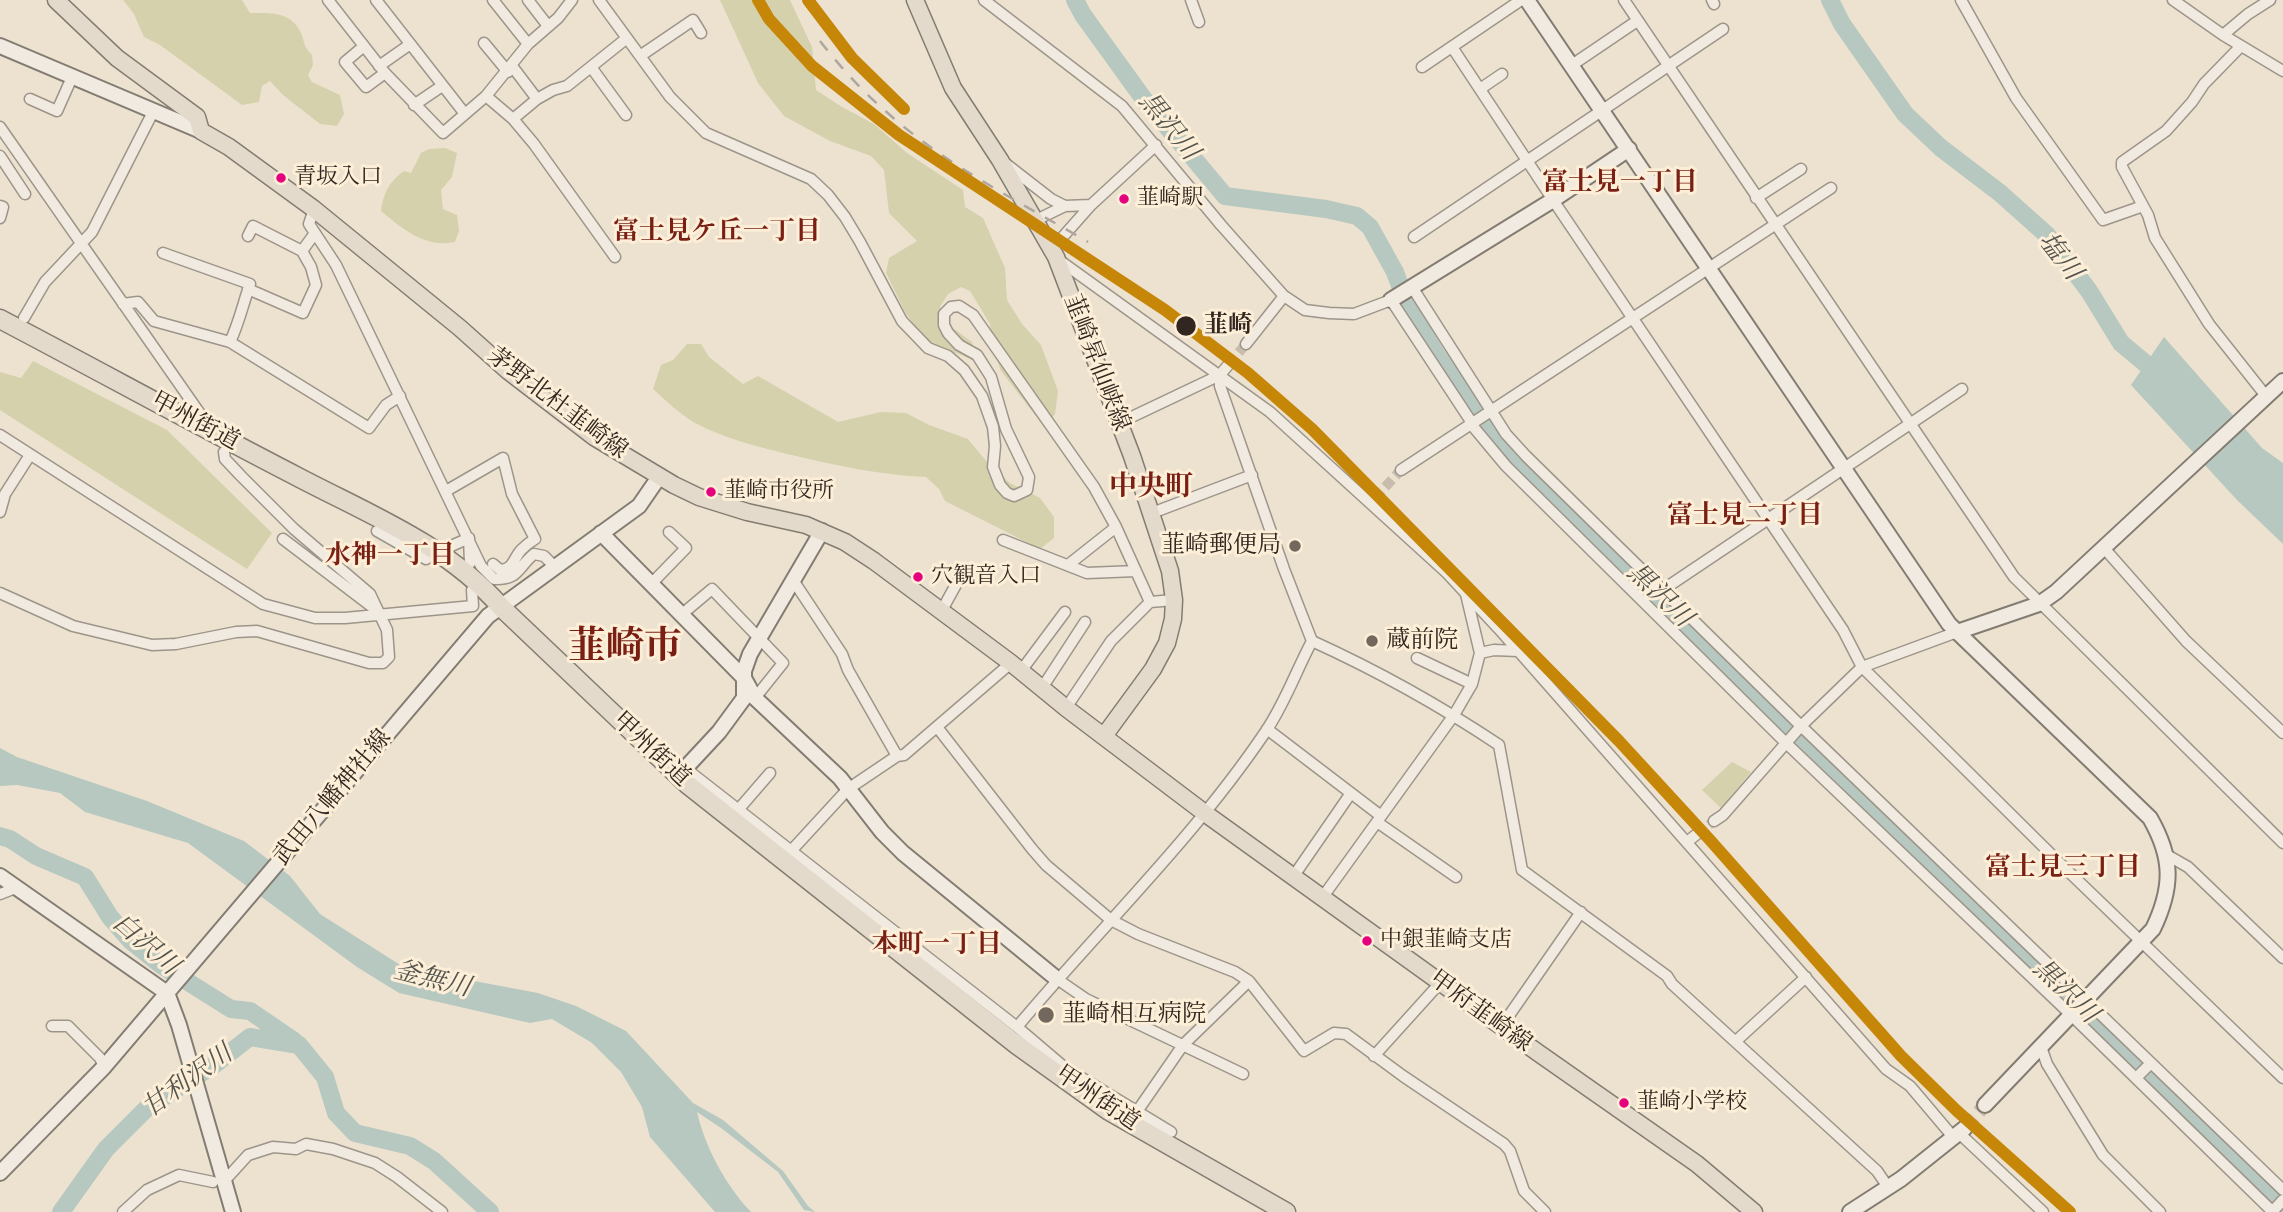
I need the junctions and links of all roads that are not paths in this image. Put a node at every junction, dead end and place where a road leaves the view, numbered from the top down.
1 (56, 0) edge
2 (328, 0) edge
3 (376, 0) edge
4 (493, 0) edge
5 (527, 0) edge
6 (572, 0) edge
7 (599, 0) edge
8 (915, 0) edge
9 (984, 0) edge
10 (1191, 0) edge
11 (1521, 0) edge
12 (1527, 0) edge
13 (1624, 0) edge
14 (1961, 0) edge
15 (2173, 0) edge
16 (2270, 0) edge
17 (1637, 21) junction
18 (1199, 22) dead end
19 (548, 26) junction
20 (1723, 29) dead end
21 (701, 33) dead end
22 (2223, 35) junction
23 (627, 38) junction
24 (484, 43) dead end
25 (528, 44) junction
26 (409, 45) junction
27 (0, 46) edge
28 (364, 46) junction
29 (2241, 46) junction
30 (1452, 47) junction
31 (640, 56) junction
32 (1572, 65) junction
33 (1668, 66) junction
34 (591, 67) junction
35 (1422, 67) dead end
36 (382, 69) junction
37 (510, 69) junction
38 (2283, 71) edge
39 (1502, 74) dead end
40 (73, 75) junction
41 (442, 86) junction
42 (1480, 89) junction
43 (486, 96) junction
44 (30, 99) dead end
45 (537, 99) junction
46 (414, 105) junction
47 (154, 110) junction
48 (1602, 110) junction
49 (465, 114) junction
50 (626, 115) dead end
51 (513, 119) junction
52 (0, 127) edge
53 (201, 131) junction
54 (1156, 145) junction
55 (1629, 149) junction
56 (0, 156) edge
57 (1000, 160) junction
58 (1528, 160) junction
59 (1801, 169) dead end
60 (1831, 188) dead end
61 (25, 194) dead end
62 (1756, 198) junction
63 (1553, 200) junction
64 (1091, 205) junction
65 (0, 206) edge
66 (1066, 206) junction
67 (2143, 206) junction
68 (314, 209) junction
69 (0, 218) edge
70 (1036, 220) junction
71 (1774, 224) junction
72 (315, 233) junction
73 (248, 236) dead end
74 (1414, 237) dead end
75 (81, 243) junction
76 (302, 251) junction
77 (163, 253) dead end
78 (1054, 253) junction
79 (615, 257) dead end
80 (1709, 267) junction
81 (1412, 287) junction
82 (248, 289) junction
83 (1284, 296) junction
84 (1391, 300) junction
85 (123, 304) junction
86 (1633, 317) junction
87 (24, 318) dead end
88 (0, 319) edge
89 (230, 342) junction
90 (1246, 344) tunnel mouth
91 (1229, 364) tunnel mouth
92 (1220, 375) junction
93 (2283, 381) edge
94 (1962, 389) dead end
95 (400, 396) junction
96 (2264, 398) junction
97 (1491, 410) junction
98 (1119, 422) junction
99 (1911, 422) junction
100 (1471, 424) junction
101 (212, 432) junction
102 (0, 435) edge
103 (224, 452) dead end
104 (30, 455) junction
105 (1844, 468) junction
106 (1401, 470) tunnel mouth
107 (1252, 475) junction
108 (659, 477) junction
109 (446, 491) junction
110 (0, 512) edge
111 (1152, 513) junction
112 (1768, 518) junction
113 (1116, 527) junction
114 (377, 531) dead end
115 (822, 531) junction
116 (669, 532) dead end
117 (601, 533) junction
118 (469, 538) junction
119 (283, 539) dead end
120 (1003, 540) dead end
121 (2106, 546) junction
122 (449, 547) dead end
123 (430, 556) dead end
124 (470, 563) dead end
125 (492, 564) dead end
126 (1068, 565) junction
127 (517, 566) junction
128 (555, 566) junction
129 (1136, 571) junction
130 (793, 580) junction
131 (958, 581) dead end
132 (652, 583) junction
133 (1664, 589) junction
134 (472, 590) dead end
135 (0, 593) edge
136 (1466, 593) junction
137 (1174, 600) junction
138 (1150, 602) junction
139 (2039, 604) junction
140 (495, 611) junction
141 (942, 611) junction
142 (1065, 612) dead end
143 (380, 614) junction
144 (681, 615) junction
145 (1085, 622) dead end
146 (1957, 632) junction
147 (758, 638) junction
148 (1312, 641) junction
149 (1518, 651) junction
150 (1480, 653) junction
151 (1417, 658) dead end
152 (1016, 667) junction
153 (1862, 667) junction
154 (744, 678) junction
155 (1472, 684) junction
156 (1042, 688) junction
157 (755, 698) junction
158 (1066, 708) junction
159 (1454, 715) junction
160 (1801, 726) junction
161 (937, 727) junction
162 (1268, 729) junction
163 (2283, 733) edge
164 (1104, 736) junction
165 (1786, 743) junction
166 (897, 756) junction
167 (681, 772) junction
168 (770, 773) dead end
169 (848, 789) junction
170 (1351, 793) junction
171 (738, 810) junction
172 (1206, 814) junction
173 (1379, 819) junction
174 (1714, 821) tunnel mouth
175 (1697, 834) tunnel mouth
176 (1686, 842) junction
177 (2283, 843) edge
178 (790, 851) junction
179 (2166, 855) junction
180 (0, 876) edge
181 (1293, 877) junction
182 (1456, 877) dead end
183 (18, 887) junction
184 (0, 894) edge
185 (1322, 898) junction
186 (1581, 912) junction
187 (1111, 920) junction
188 (2141, 942) junction
189 (2283, 958) edge
190 (1806, 977) junction
191 (1057, 979) junction
192 (1249, 981) junction
193 (1440, 983) junction
194 (171, 989) junction
195 (2086, 1000) junction
196 (2071, 1015) junction
197 (52, 1026) dead end
198 (1017, 1027) junction
199 (1501, 1027) junction
200 (1736, 1041) junction
201 (1183, 1045) junction
202 (2041, 1046) junction
203 (1374, 1056) junction
204 (2151, 1063) junction
205 (104, 1067) junction
206 (1243, 1074) dead end
207 (2136, 1078) junction
208 (2283, 1078) edge
209 (1985, 1105) tunnel mouth
210 (1136, 1113) junction
211 (1171, 1132) dead end
212 (1959, 1133) junction
213 (0, 1173) edge
214 (228, 1177) dead end
215 (213, 1182) dead end
216 (1888, 1187) junction
217 (2283, 1190) edge
218 (2283, 1200) edge
219 (123, 1212) edge
220 (233, 1212) edge
221 (442, 1212) edge
222 (1286, 1212) edge
223 (1545, 1212) edge
224 (1754, 1212) edge
225 (1850, 1212) edge
226 (2043, 1212) edge
227 (2160, 1212) edge
228 (2272, 1212) edge

1 - 53 main road, 茅野北杜韮崎線
2 - 28 street
3 - 26 street
4 - 25 street
5 - 19 street
6 - 19 street
7 - 23 street
8 - 57 main road, 韮崎昇仙峡線
9 - 54 street
10 - 18 street
11 - 30 street
12 - 32 street
13 - 17 street
14 - 67 street
15 - 22 street
16 - 22 street
17 - 32 street
17 - 33 street
19 - 25 street
20 - 33 street
21 - 31 street
22 - 29 street
23 - 31 street
23 - 34 street
24 - 37 street
25 - 37 street
26 - 36 street
26 - 41 street
27 - 40 street
28 - 36 street
28 - 36 street
29 - 38 street
29 - 67 street
30 - 35 street
30 - 42 street
31 - 113 street
32 - 48 street
33 - 48 street
33 - 62 street
34 - 45 street
34 - 50 street
36 - 46 street
37 - 43 street
37 - 45 street
39 - 42 street
40 - 44 street
40 - 47 street
41 - 46 street
41 - 49 street
42 - 58 street
43 - 49 street
43 - 51 street
45 - 51 street
46 - 49 street
47 - 53 street
47 - 75 street
48 - 55 street
48 - 58 street
51 - 79 street
52 - 75 street
53 - 68 main road, 茅野北杜韮崎線
54 - 64 street
54 - 83 street
55 - 63 street
55 - 80 street
56 - 61 street
57 - 66 street
57 - 70 main road, 韮崎昇仙峡線
58 - 63 street
58 - 74 street
59 - 62 street
60 - 71 street
62 - 71 street
63 - 81 street
63 - 86 street
64 - 66 street
64 - 78 street
65 - 69 street
66 - 70 street
67 - 96 street
68 - 72 street
68 - 108 main road, 茅野北杜韮崎線
70 - 78 main road, 韮崎昇仙峡線
71 - 80 street
71 - 99 street
72 - 76 street
72 - 95 street
73 - 76 street
75 - 85 street
75 - 87 street
76 - 82 street
77 - 82 street
78 - 92 street
78 - 98 main road, 韮崎昇仙峡線
80 - 86 street
80 - 105 street
81 - 84 street
81 - 97 street
82 - 89 street
83 - 84 street
83 - 90 street
84 - 100 street
85 - 89 street
85 - 101 street
86 - 97 street
86 - 112 street
88 - 101 highway, 甲州街道
89 - 95 street
91 - 92 street
92 - 98 street
92 - 107 street
92 - 136 street
93 - 96 street
94 - 99 street
95 - 109 street
96 - 121 street
97 - 100 street
97 - 133 street
98 - 111 main road, 韮崎昇仙峡線
99 - 105 street
99 - 139 street
100 - 106 street
100 - 165 street
101 - 140 highway, 甲州街道
102 - 104 street
103 - 143 street
104 - 110 street
104 - 143 street
105 - 112 street
105 - 146 street
107 - 111 street
107 - 148 street
108 - 115 main road, 茅野北杜韮崎線
108 - 117 street, 武田八幡神社線
109 - 118 street
109 - 127 street
111 - 137 main road, 韮崎昇仙峡線
112 - 133 street
112 - 153 street
113 - 126 street
113 - 129 street
114 - 123 street
115 - 130 street
115 - 141 main road, 茅野北杜韮崎線
116 - 132 street
117 - 128 street, 武田八幡神社線
117 - 132 street
118 - 122 street
118 - 124 street
118 - 127 street
119 - 143 street
120 - 126 street
121 - 139 street
121 - 163 street
125 - 127 street
126 - 129 street
127 - 128 street
128 - 140 street, 武田八幡神社線
129 - 138 street
130 - 147 street
130 - 166 street
131 - 141 street
132 - 144 street
133 - 160 street
134 - 143 street
135 - 143 street
136 - 149 street
136 - 150 street
137 - 138 street
137 - 164 main road, 韮崎昇仙峡線
138 - 158 street
139 - 146 street
139 - 177 street
140 - 167 highway, 甲州街道
140 - 194 street, 武田八幡神社線
141 - 152 main road, 茅野北杜韮崎線
142 - 152 street
144 - 147 street
144 - 154 street
145 - 156 street
146 - 153 street
146 - 179 street
147 - 154 street
147 - 157 street
148 - 159 street
148 - 162 street
149 - 150 street
149 - 176 street
150 - 155 street
151 - 155 street
152 - 156 main road, 茅野北杜韮崎線
152 - 161 street
153 - 160 street
153 - 188 street
154 - 157 street
154 - 167 street
155 - 159 street
156 - 158 main road, 茅野北杜韮崎線
157 - 169 street
158 - 164 main road, 茅野北杜韮崎線
159 - 173 street
159 - 186 street
160 - 165 street
160 - 195 street
161 - 166 street
161 - 187 street
162 - 170 street
162 - 172 street
164 - 172 main road, 甲府韮崎線
165 - 174 street
165 - 196 street
166 - 169 street
167 - 171 street
167 - 222 highway, 甲州街道
168 - 171 street
169 - 178 street
169 - 191 street
170 - 173 street
170 - 181 street
171 - 178 street
172 - 181 main road, 甲府韮崎線
172 - 187 street
173 - 182 street
173 - 185 street
175 - 176 street
176 - 190 street
178 - 198 street
179 - 188 street
179 - 189 street
180 - 183 street
181 - 185 main road, 甲府韮崎線
183 - 184 street
183 - 194 street
185 - 193 main road, 甲府韮崎線
186 - 199 street
186 - 200 street
187 - 191 street
187 - 192 street
188 - 195 street
188 - 208 street
190 - 200 street
190 - 212 street
191 - 198 street
191 - 201 street
192 - 201 street
192 - 203 street
193 - 199 main road, 甲府韮崎線
193 - 203 street
194 - 205 street, 武田八幡神社線
194 - 220 street
195 - 196 street
195 - 204 street
196 - 202 street
196 - 207 street
197 - 205 street
198 - 210 street
199 - 224 main road, 甲府韮崎線
200 - 216 street
201 - 206 street
201 - 210 street
202 - 209 street
202 - 227 street
203 - 223 street
204 - 207 street
204 - 217 street
205 - 213 street, 武田八幡神社線
207 - 228 street
210 - 211 street
212 - 216 street
212 - 226 street
214 - 221 street
215 - 219 street
216 - 225 street
218 - 228 street

